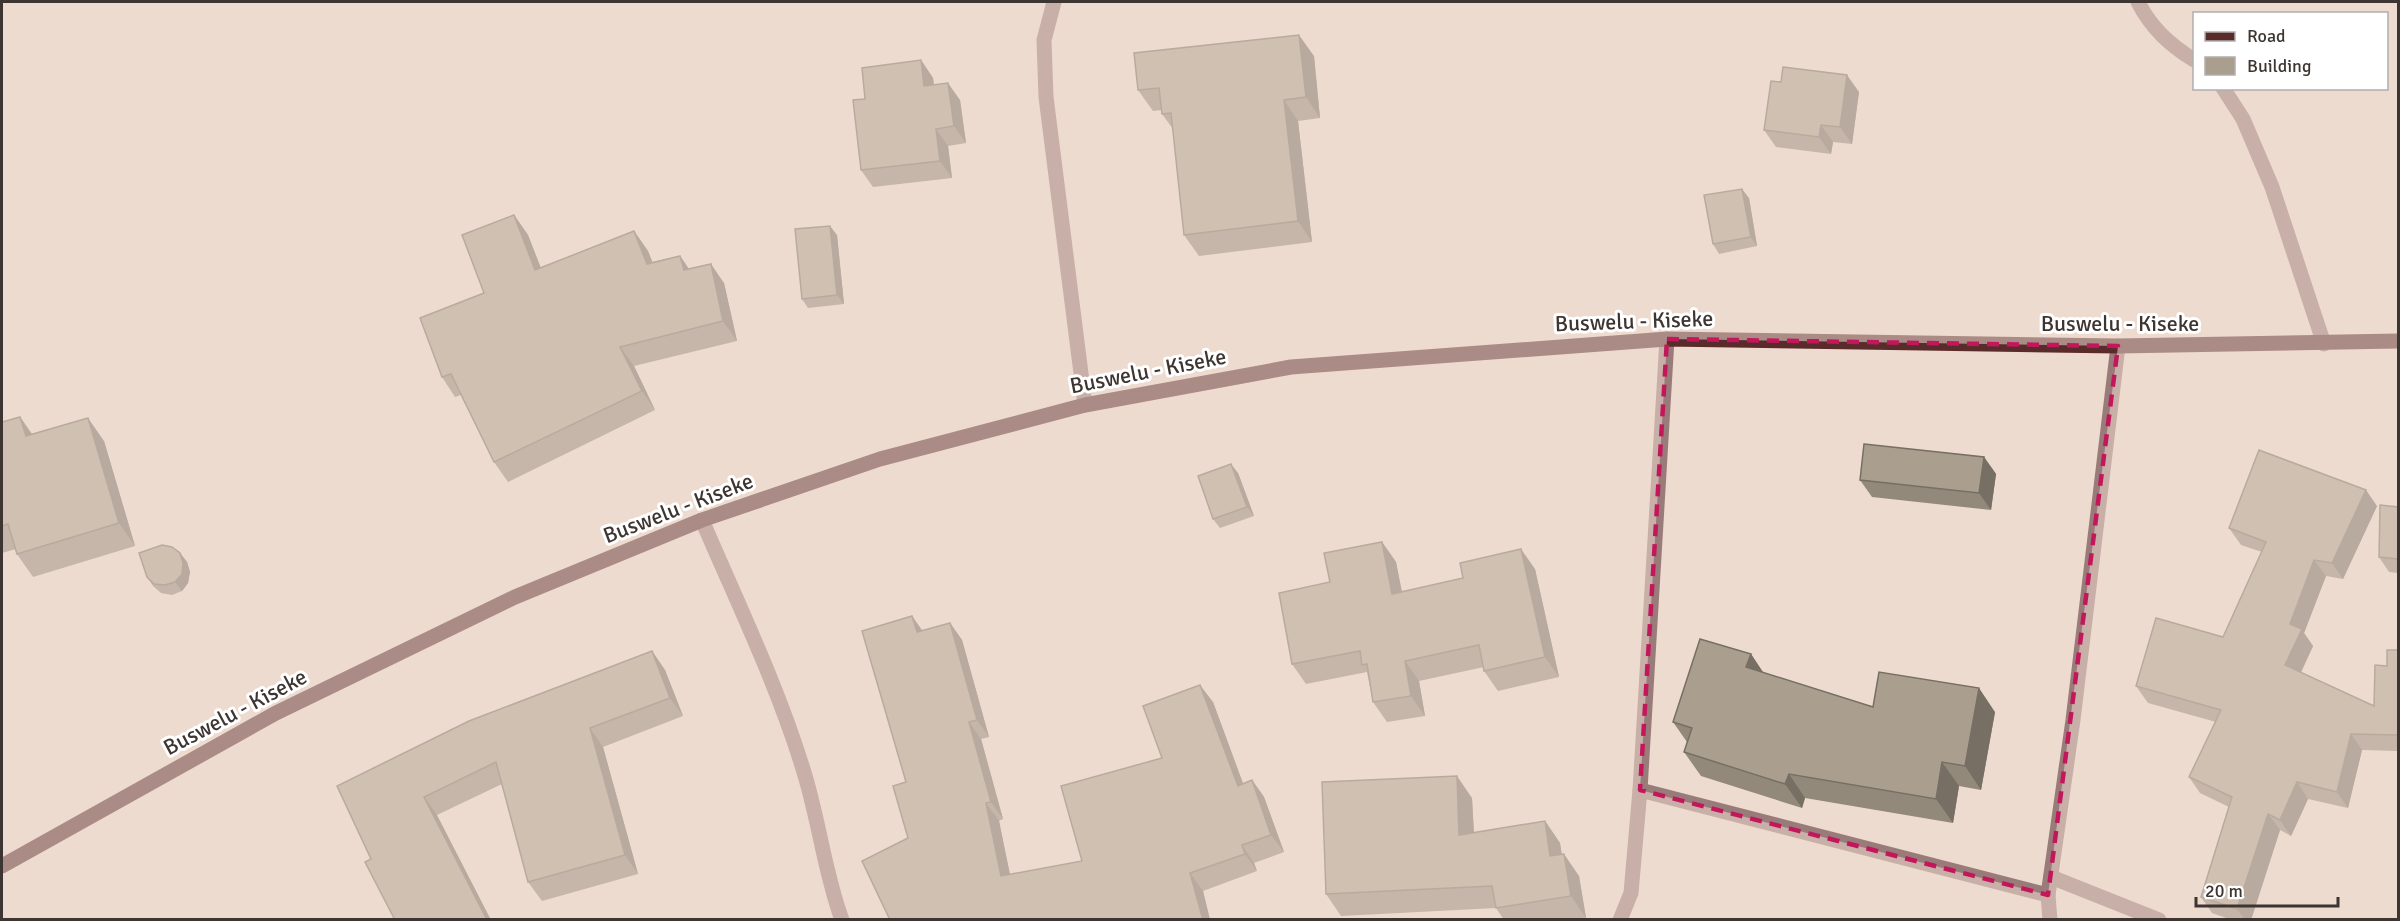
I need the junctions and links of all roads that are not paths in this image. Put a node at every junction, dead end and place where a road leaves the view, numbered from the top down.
1 (1053, 2) edge
2 (2138, 2) edge
3 (2193, 59) edge
4 (2224, 90) edge
5 (1667, 339) junction
6 (2398, 341) edge
7 (2324, 344) junction
8 (2118, 346) junction
9 (1085, 405) junction
10 (702, 520) junction
11 (1640, 790) junction
12 (2, 866) edge
13 (2051, 877) junction
14 (2048, 895) junction
15 (842, 920) edge
16 (1620, 920) edge
17 (2050, 920) edge
18 (2159, 920) edge

1 - 9 street
2 - 3 street
4 - 7 street
5 - 8 main road, Buswelu - Kiseke
5 - 9 main road, Buswelu - Kiseke
5 - 11 street
6 - 7 main road, Buswelu - Kiseke
7 - 8 main road, Buswelu - Kiseke
8 - 13 street
9 - 10 main road, Buswelu - Kiseke
10 - 12 main road, Buswelu - Kiseke
10 - 15 street
11 - 14 street
11 - 16 street
13 - 14 street
13 - 18 street
14 - 17 street

